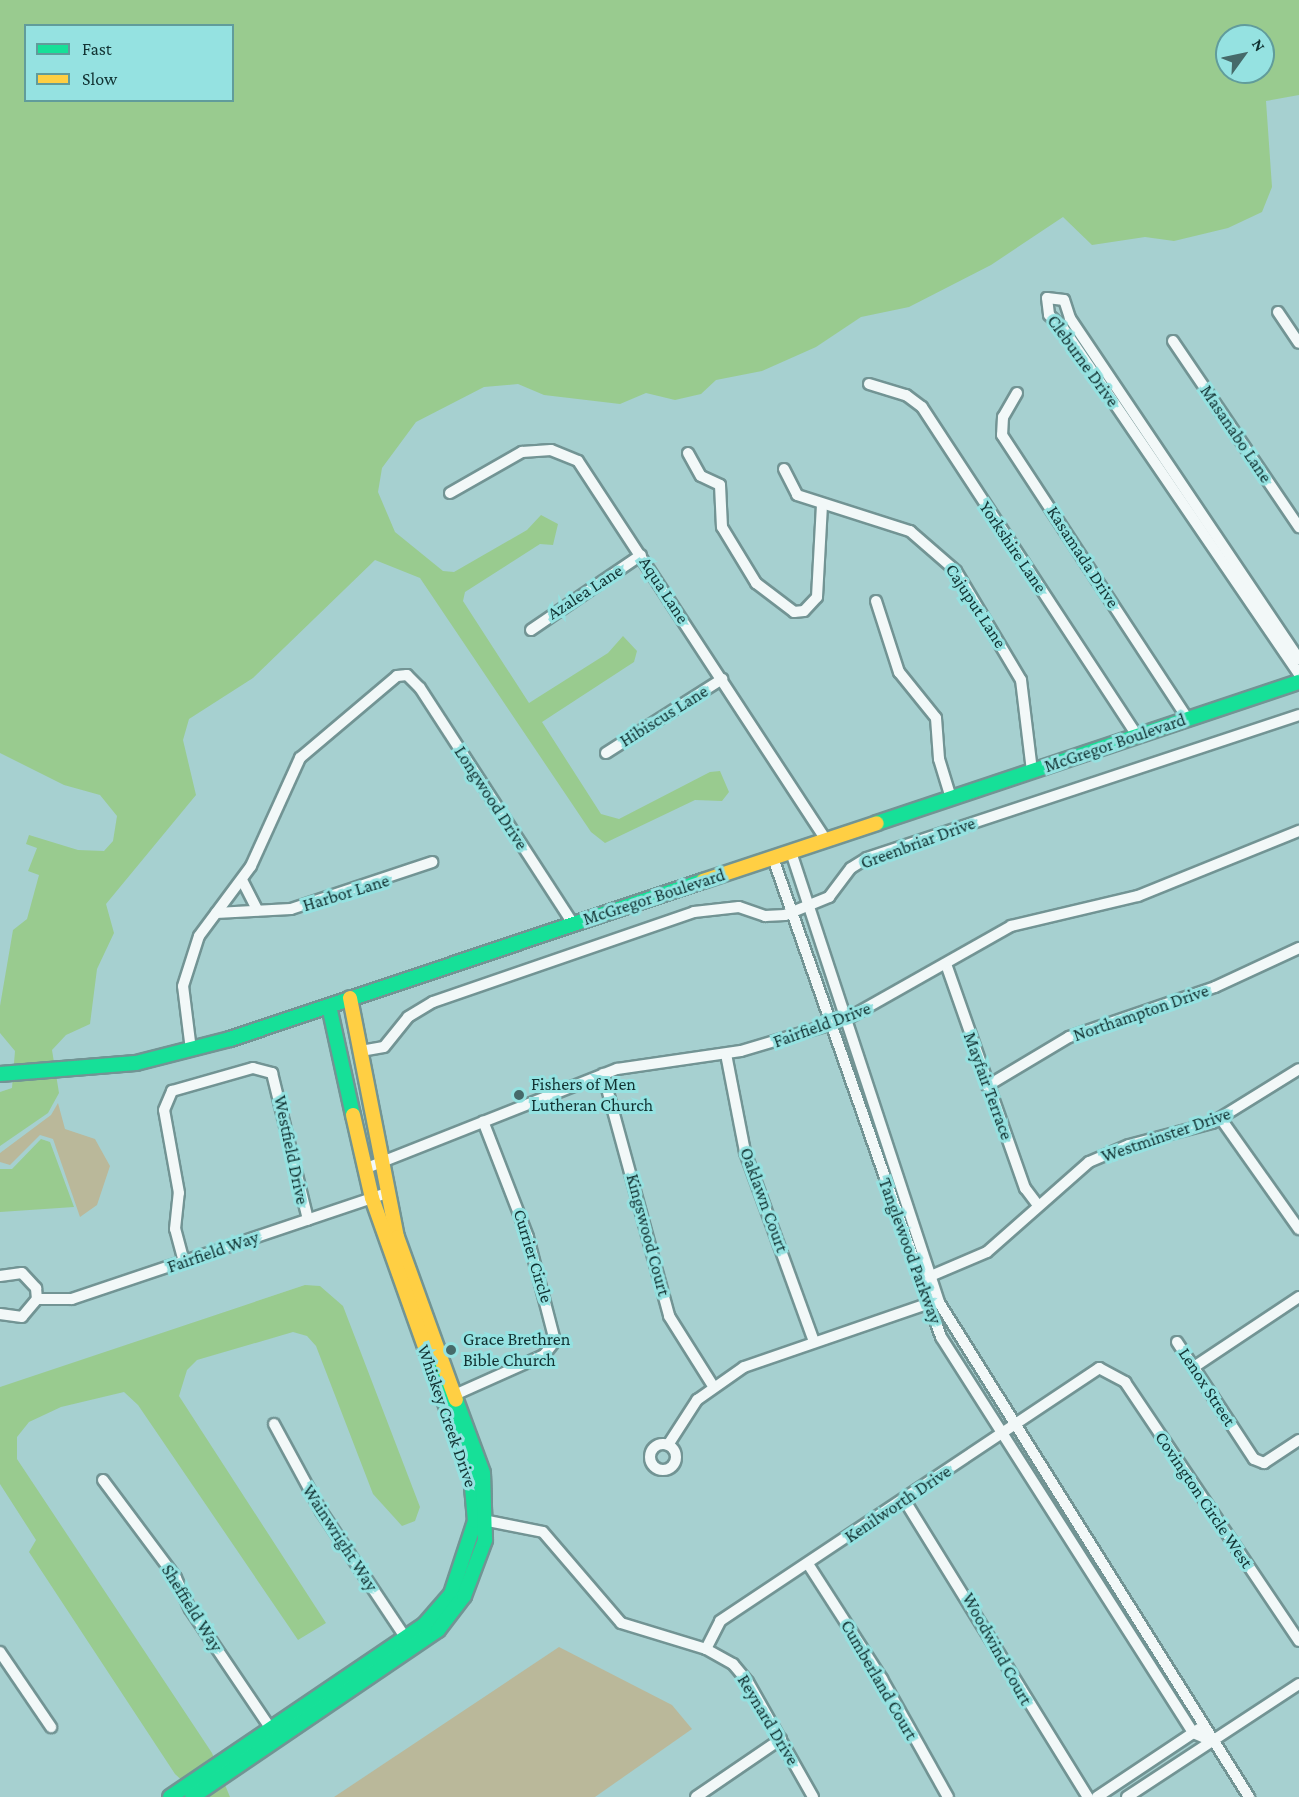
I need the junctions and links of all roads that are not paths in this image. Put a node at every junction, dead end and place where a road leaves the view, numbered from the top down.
1 (1278, 312) dead end
2 (1173, 341) dead end
3 (1299, 343) edge
4 (869, 384) dead end
5 (1017, 393) dead end
6 (688, 453) dead end
7 (784, 469) dead end
8 (1174, 482) junction
9 (450, 493) dead end
10 (822, 505) junction
11 (1299, 527) edge
12 (641, 555) junction
13 (876, 601) dead end
14 (531, 630) dead end
15 (1299, 658) edge
16 (1299, 674) edge
17 (722, 679) junction
18 (1299, 682) edge
19 (1299, 715) edge
20 (1188, 718) junction
21 (1137, 736) junction
22 (606, 753) dead end
23 (1032, 771) junction
24 (951, 798) junction
25 (1299, 831) edge
26 (826, 840) junction
27 (790, 852) junction
28 (773, 858) junction
29 (432, 862) dead end
30 (242, 880) junction
31 (807, 906) junction
32 (257, 910) junction
33 (794, 911) junction
34 (216, 913) junction
35 (573, 924) junction
36 (1299, 948) edge
37 (946, 964) junction
38 (350, 998) junction
39 (329, 1006) junction
40 (845, 1020) junction
41 (831, 1024) junction
42 (191, 1050) junction
43 (361, 1051) junction
44 (726, 1054) junction
45 (1299, 1069) edge
46 (1, 1074) edge
47 (603, 1074) junction
48 (987, 1086) junction
49 (1221, 1119) junction
50 (483, 1121) junction
51 (381, 1163) junction
52 (364, 1169) junction
53 (387, 1193) junction
54 (372, 1198) junction
55 (1038, 1205) junction
56 (308, 1220) junction
57 (1299, 1229) edge
58 (184, 1262) junction
59 (0, 1276) edge
60 (930, 1277) junction
61 (918, 1281) junction
62 (1299, 1297) edge
63 (37, 1299) junction
64 (938, 1299) junction
65 (927, 1304) junction
66 (0, 1314) edge
67 (814, 1342) junction
68 (1177, 1342) dead end
69 (1194, 1367) junction
70 (1101, 1368) joint
71 (713, 1386) junction
72 (449, 1398) junction
73 (274, 1424) dead end
74 (1014, 1424) junction
75 (1002, 1431) junction
76 (1299, 1440) edge
77 (668, 1445) dead end
78 (103, 1480) dead end
79 (905, 1501) junction
80 (481, 1519) junction
81 (1080, 1525) junction
82 (1069, 1532) junction
83 (808, 1564) junction
84 (1142, 1626) junction
85 (1129, 1634) junction
86 (1299, 1641) edge
87 (410, 1643) junction
88 (706, 1649) junction
89 (0, 1652) edge
90 (1299, 1684) edge
91 (1206, 1724) junction
92 (51, 1727) dead end
93 (1193, 1733) junction
94 (274, 1734) junction
95 (781, 1739) junction
96 (1212, 1741) junction
97 (188, 1792) edge
98 (170, 1797) edge
99 (696, 1797) edge
100 (813, 1797) edge
101 (948, 1797) edge
102 (1088, 1797) edge
103 (1097, 1797) edge
104 (1127, 1797) edge
105 (1249, 1797) edge

1 - 3 street
2 - 11 street, Masanabo Lane
4 - 21 street, Yorkshire Lane
5 - 20 street, Kasamada Drive
6 - 10 street
7 - 10 street, Cajuput Lane
8 - 8 street, Cleburne Drive
8 - 15 street, Cleburne Drive
8 - 16 street, Cleburne Drive
9 - 12 street, Aqua Lane
10 - 23 street, Cajuput Lane
12 - 14 street, Azalea Lane
12 - 17 street, Aqua Lane
13 - 24 street
17 - 22 street, Hibiscus Lane
17 - 26 street, Aqua Lane
18 - 20 street, McGregor Boulevard
19 - 31 street, Greenbriar Drive
20 - 21 street, McGregor Boulevard
21 - 23 street, McGregor Boulevard
23 - 24 street, McGregor Boulevard
24 - 26 street, McGregor Boulevard
25 - 37 street, Fairfield Drive
26 - 27 street, McGregor Boulevard
27 - 28 street, McGregor Boulevard
27 - 31 street, Tanglewood Parkway
28 - 33 street, Tanglewood Parkway
28 - 35 street, McGregor Boulevard
29 - 32 street, Harbor Lane
30 - 32 street
30 - 34 street
30 - 35 street, Longwood Drive
31 - 33 street, Greenbriar Drive
31 - 40 street, Tanglewood Parkway
32 - 34 street, Harbor Lane
33 - 41 street, Tanglewood Parkway
33 - 43 street, Greenbriar Drive
34 - 42 street
35 - 38 street, McGregor Boulevard
36 - 48 street, Northampton Drive
37 - 40 street, Fairfield Drive
37 - 48 street, Mayfair Terrace
38 - 39 street, McGregor Boulevard
38 - 43 street, Whiskey Creek Drive
39 - 42 street, McGregor Boulevard
39 - 52 street, Whiskey Creek Drive
40 - 41 street, Fairfield Drive
40 - 60 street, Tanglewood Parkway
41 - 44 street, Fairfield Drive
41 - 61 street, Tanglewood Parkway
42 - 46 street, McGregor Boulevard
43 - 51 street, Whiskey Creek Drive
44 - 47 street, Fairfield Drive
44 - 67 street, Oaklawn Court
45 - 49 street, Westminster Drive
47 - 50 street, Fairfield Drive
47 - 71 street, Kingswood Court
48 - 55 street, Mayfair Terrace
49 - 55 street, Westminster Drive
49 - 57 street
50 - 51 street, Fairfield Drive
50 - 72 street, Currier Circle
51 - 52 street, Fairfield Drive
51 - 53 street, Whiskey Creek Drive
52 - 54 street, Whiskey Creek Drive
53 - 54 street, Fairfield Way
53 - 72 street, Whiskey Creek Drive
54 - 56 street, Fairfield Way
54 - 72 street, Whiskey Creek Drive
55 - 60 street, Westminster Drive
56 - 58 street, Fairfield Way
56 - 58 street, Westfield Drive
58 - 63 street, Fairfield Way
59 - 63 street
60 - 61 street, Westminster Drive
60 - 64 street, Tanglewood Parkway
61 - 65 street, Tanglewood Parkway
62 - 69 street
63 - 66 street
64 - 65 street
64 - 74 street, Tanglewood Parkway
65 - 67 street
65 - 75 street, Tanglewood Parkway
67 - 71 street
68 - 69 street, Lenox Street
69 - 76 street, Lenox Street
70 - 74 street, Kenilworth Drive
70 - 86 street, Covington Circle West
71 - 77 street
72 - 80 street, Whiskey Creek Drive
73 - 87 street, Wainwright Way
74 - 75 street, Kenilworth Drive
74 - 81 street, Tanglewood Parkway
75 - 79 street, Kenilworth Drive
75 - 82 street, Tanglewood Parkway
78 - 94 street, Sheffield Way
79 - 83 street, Kenilworth Drive
79 - 102 street, Woodwind Court
80 - 87 street, Whiskey Creek Drive
80 - 88 street, Reynard Drive
81 - 82 street
81 - 84 street, Tanglewood Parkway
82 - 85 street, Tanglewood Parkway
83 - 88 street, Kenilworth Drive
83 - 101 street, Cumberland Court
84 - 85 street
84 - 91 street, Tanglewood Parkway
85 - 93 street, Tanglewood Parkway
87 - 94 street, Whiskey Creek Drive
88 - 95 street, Reynard Drive
89 - 92 street
90 - 96 street
91 - 93 street
91 - 96 street, Tanglewood Parkway
93 - 96 street
93 - 103 street
94 - 97 street, Whiskey Creek Drive
95 - 99 street
95 - 100 street, Reynard Drive
96 - 104 street
96 - 105 street, Tanglewood Parkway
97 - 98 street, Whiskey Creek Drive

